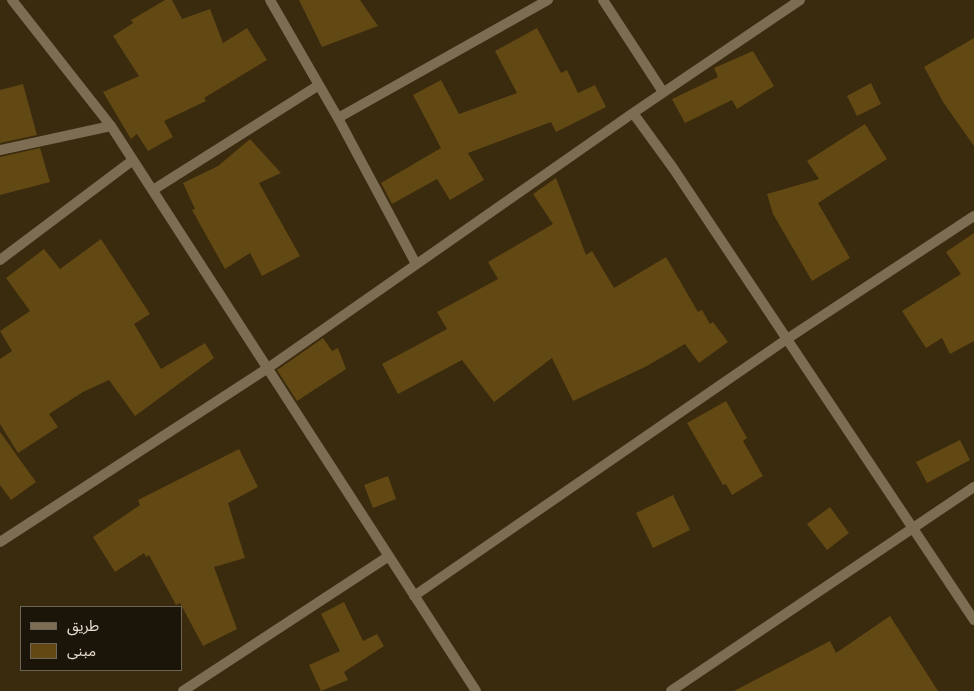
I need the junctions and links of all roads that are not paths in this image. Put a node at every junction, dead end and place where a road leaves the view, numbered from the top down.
1 (12, 0) edge
2 (270, 0) edge
3 (548, 0) edge
4 (603, 0) edge
5 (800, 0) edge
6 (319, 85) junction
7 (663, 92) junction
8 (634, 113) junction
9 (338, 118) junction
10 (110, 126) junction
11 (0, 150) edge
12 (133, 160) junction
13 (152, 190) junction
14 (974, 216) edge
15 (0, 260) edge
16 (416, 264) junction
17 (787, 339) junction
18 (268, 368) junction
19 (974, 487) edge
20 (913, 528) junction
21 (0, 542) edge
22 (389, 556) junction
23 (414, 596) junction
24 (974, 620) edge
25 (183, 691) edge
26 (476, 691) edge
27 (671, 691) edge

1 - 10 street
2 - 6 street
3 - 9 street
4 - 7 street
5 - 7 street
6 - 9 street
6 - 13 street
7 - 8 street
8 - 16 street
8 - 17 street
9 - 16 street
10 - 11 street
10 - 12 street
12 - 13 street
12 - 15 street
13 - 18 street
14 - 17 street
16 - 18 street
17 - 20 street
17 - 23 street
18 - 21 street
18 - 22 street
19 - 20 street
20 - 24 street
20 - 27 street
22 - 23 street
22 - 25 street
23 - 26 street

